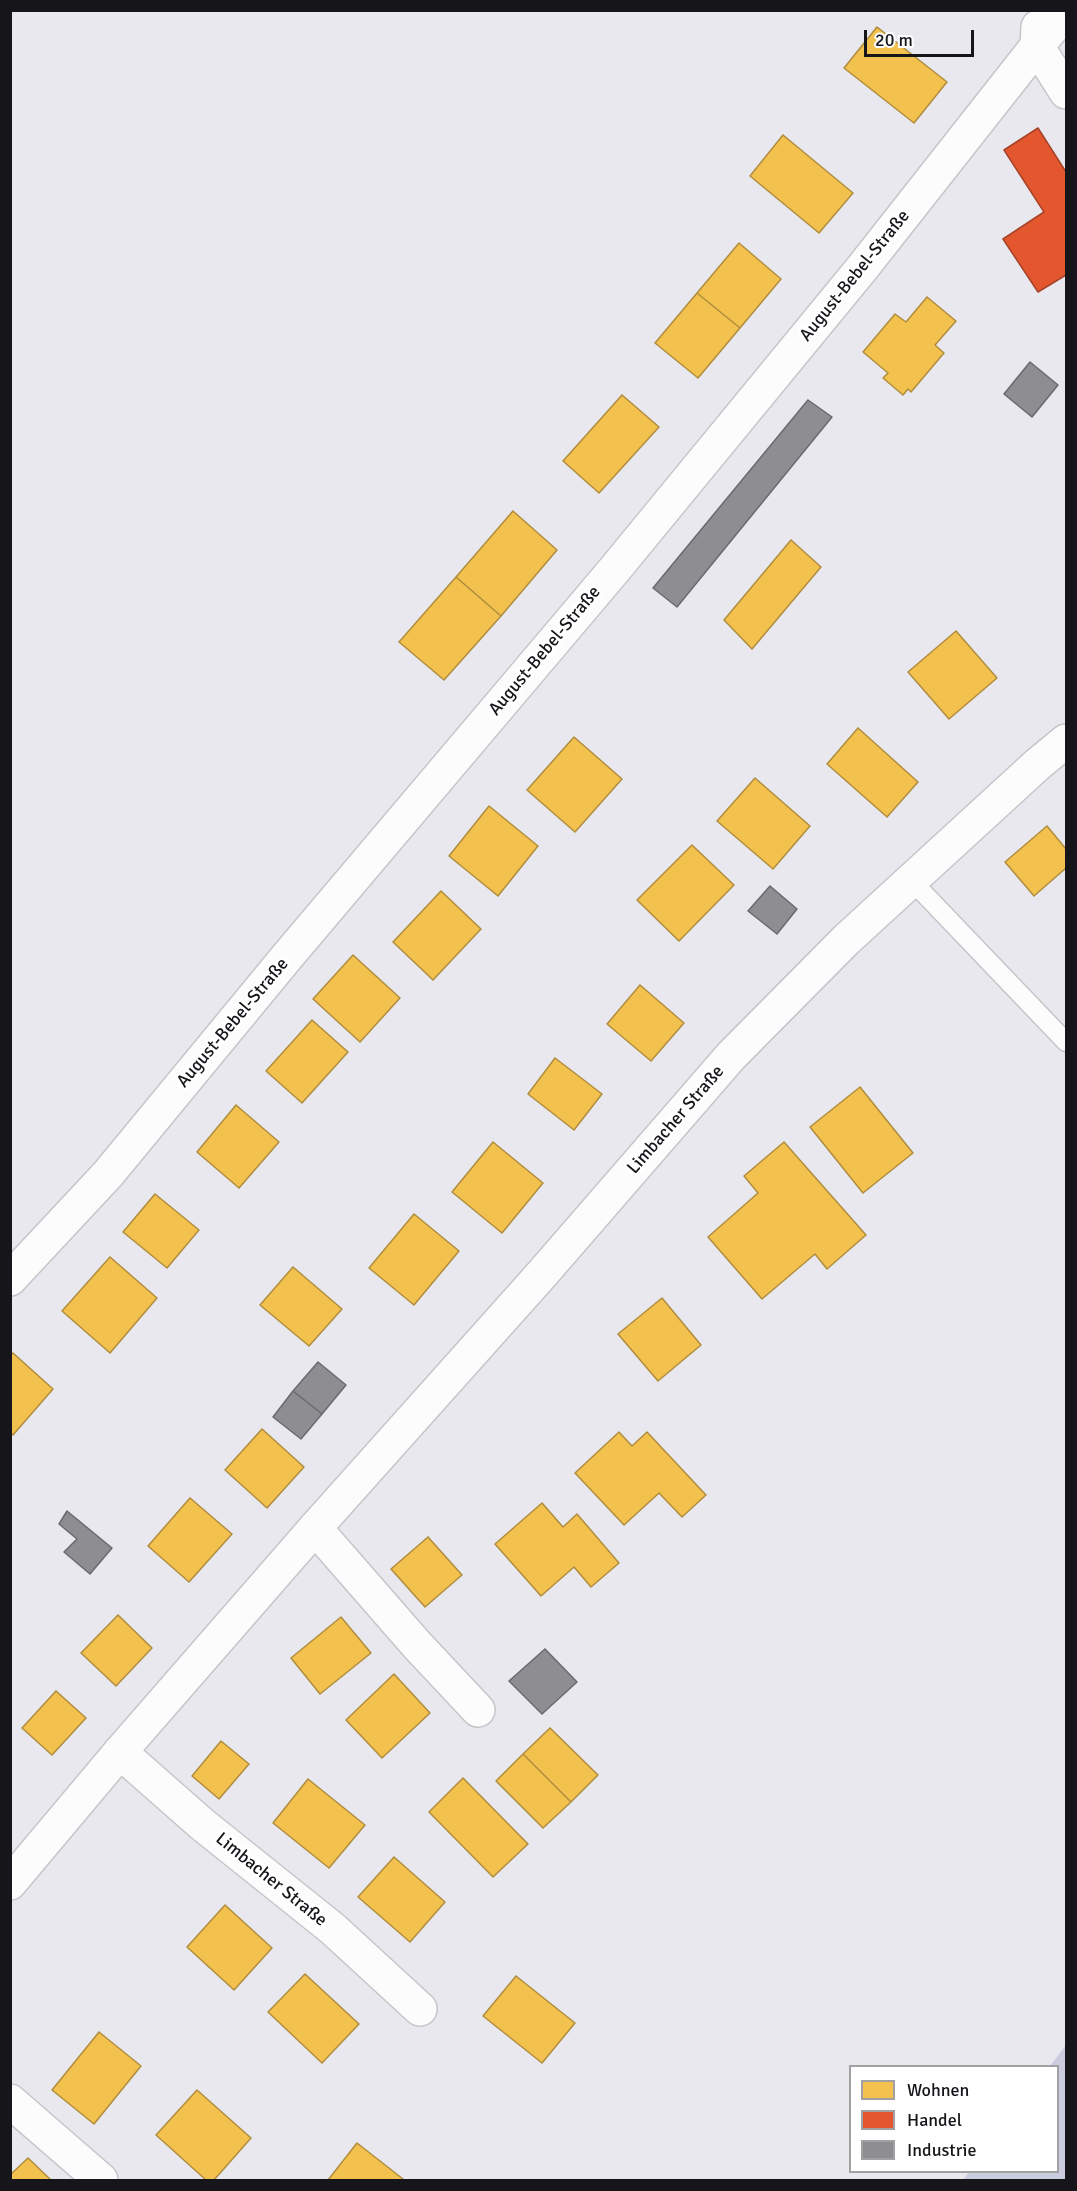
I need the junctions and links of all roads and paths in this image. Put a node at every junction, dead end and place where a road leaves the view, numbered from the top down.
1 (1038, 10) edge
2 (1066, 12) edge
3 (1037, 46) junction
4 (1066, 92) edge
5 (1066, 741) edge
6 (911, 880) junction
7 (1066, 1042) edge
8 (10, 1279) edge
9 (315, 1528) junction
10 (477, 1710) dead end
11 (120, 1752) junction
12 (10, 1883) edge
13 (420, 2009) dead end
14 (10, 2101) edge
15 (101, 2181) edge

1 - 3 street
2 - 3 street, August-Bebel-Straße
3 - 4 street
3 - 8 street, August-Bebel-Straße
5 - 6 street, Limbacher Straße
6 - 7 lane
6 - 9 street, Limbacher Straße
9 - 10 street
9 - 11 street, Limbacher Straße
11 - 12 street, Limbacher Straße
11 - 13 street, Limbacher Straße
14 - 15 street

